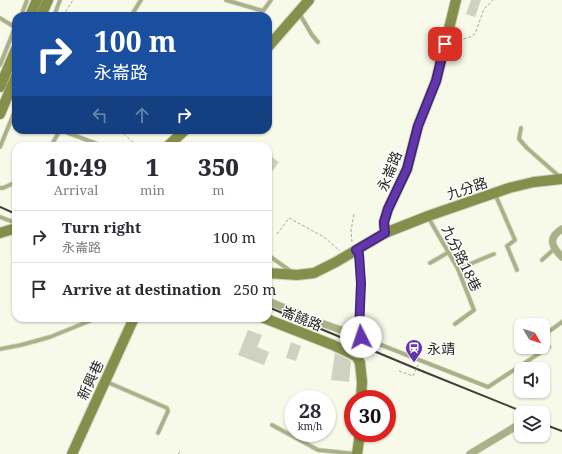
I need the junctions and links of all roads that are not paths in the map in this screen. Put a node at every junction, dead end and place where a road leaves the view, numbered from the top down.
1 (27, 0) edge
2 (37, 0) edge
3 (48, 0) edge
4 (60, 0) edge
5 (141, 0) edge
6 (226, 0) edge
7 (271, 0) edge
8 (309, 0) edge
9 (456, 0) edge
10 (22, 12) edge
11 (32, 12) edge
12 (43, 12) edge
13 (56, 12) edge
14 (134, 12) edge
15 (299, 13) junction
16 (0, 18) edge
17 (12, 25) edge
18 (12, 36) edge
19 (318, 42) dead end
20 (272, 43) edge
21 (12, 58) edge
22 (0, 65) edge
23 (12, 86) edge
24 (0, 87) edge
25 (0, 114) edge
26 (12, 118) edge
27 (521, 128) dead end
28 (71, 134) edge
29 (181, 134) edge
30 (92, 142) edge
31 (172, 142) edge
32 (0, 147) edge
33 (562, 179) edge
34 (12, 184) edge
35 (0, 188) edge
36 (495, 193) junction
37 (428, 216) junction
38 (0, 217) edge
39 (12, 222) edge
40 (12, 229) edge
41 (562, 229) edge
42 (0, 233) edge
43 (385, 233) junction
44 (554, 249) junction
45 (356, 250) junction
46 (449, 252) junction
47 (494, 254) dead end
48 (562, 257) edge
49 (272, 258) edge
50 (542, 260) dead end
51 (430, 263) dead end
52 (458, 269) junction
53 (517, 270) dead end
54 (272, 273) edge
55 (297, 276) junction
56 (272, 303) edge
57 (272, 321) edge
58 (87, 322) edge
59 (132, 322) edge
60 (562, 322) edge
61 (455, 324) dead end
62 (550, 330) edge
63 (361, 337) junction
64 (0, 349) edge
65 (538, 354) edge
66 (105, 381) junction
67 (362, 390) edge
68 (272, 425) dead end
69 (514, 426) edge
70 (158, 433) dead end
71 (359, 442) edge
72 (72, 454) edge
73 (357, 454) edge
74 (470, 454) edge

1 - 10 lane
2 - 11 street
3 - 12 street
4 - 13 lane
5 - 14 lane
6 - 7 lane
8 - 15 street
9 - 43 street, 永崙路
15 - 19 lane
15 - 20 street
16 - 17 lane
18 - 22 lane
21 - 24 street
23 - 25 street
26 - 32 lane
27 - 33 lane
28 - 30 lane
29 - 31 street
33 - 36 street, 九分路
34 - 35 lane
36 - 37 street, 九分路
36 - 53 lane
37 - 43 street, 九分路
37 - 46 lane, 九分路18巷
38 - 39 lane
40 - 42 street
41 - 44 street
43 - 45 street
44 - 48 street
44 - 50 lane
45 - 55 street
45 - 63 street
46 - 51 lane
46 - 52 lane, 九分路18巷
47 - 52 lane
49 - 55 lane
52 - 61 lane, 九分路18巷
54 - 55 street
56 - 63 street
57 - 67 street, 崙饒路
58 - 64 lane
59 - 66 street, 新興巷
60 - 62 lane
63 - 65 lane
66 - 70 lane
66 - 72 street, 新興巷
68 - 73 lane
69 - 74 street
71 - 73 street

